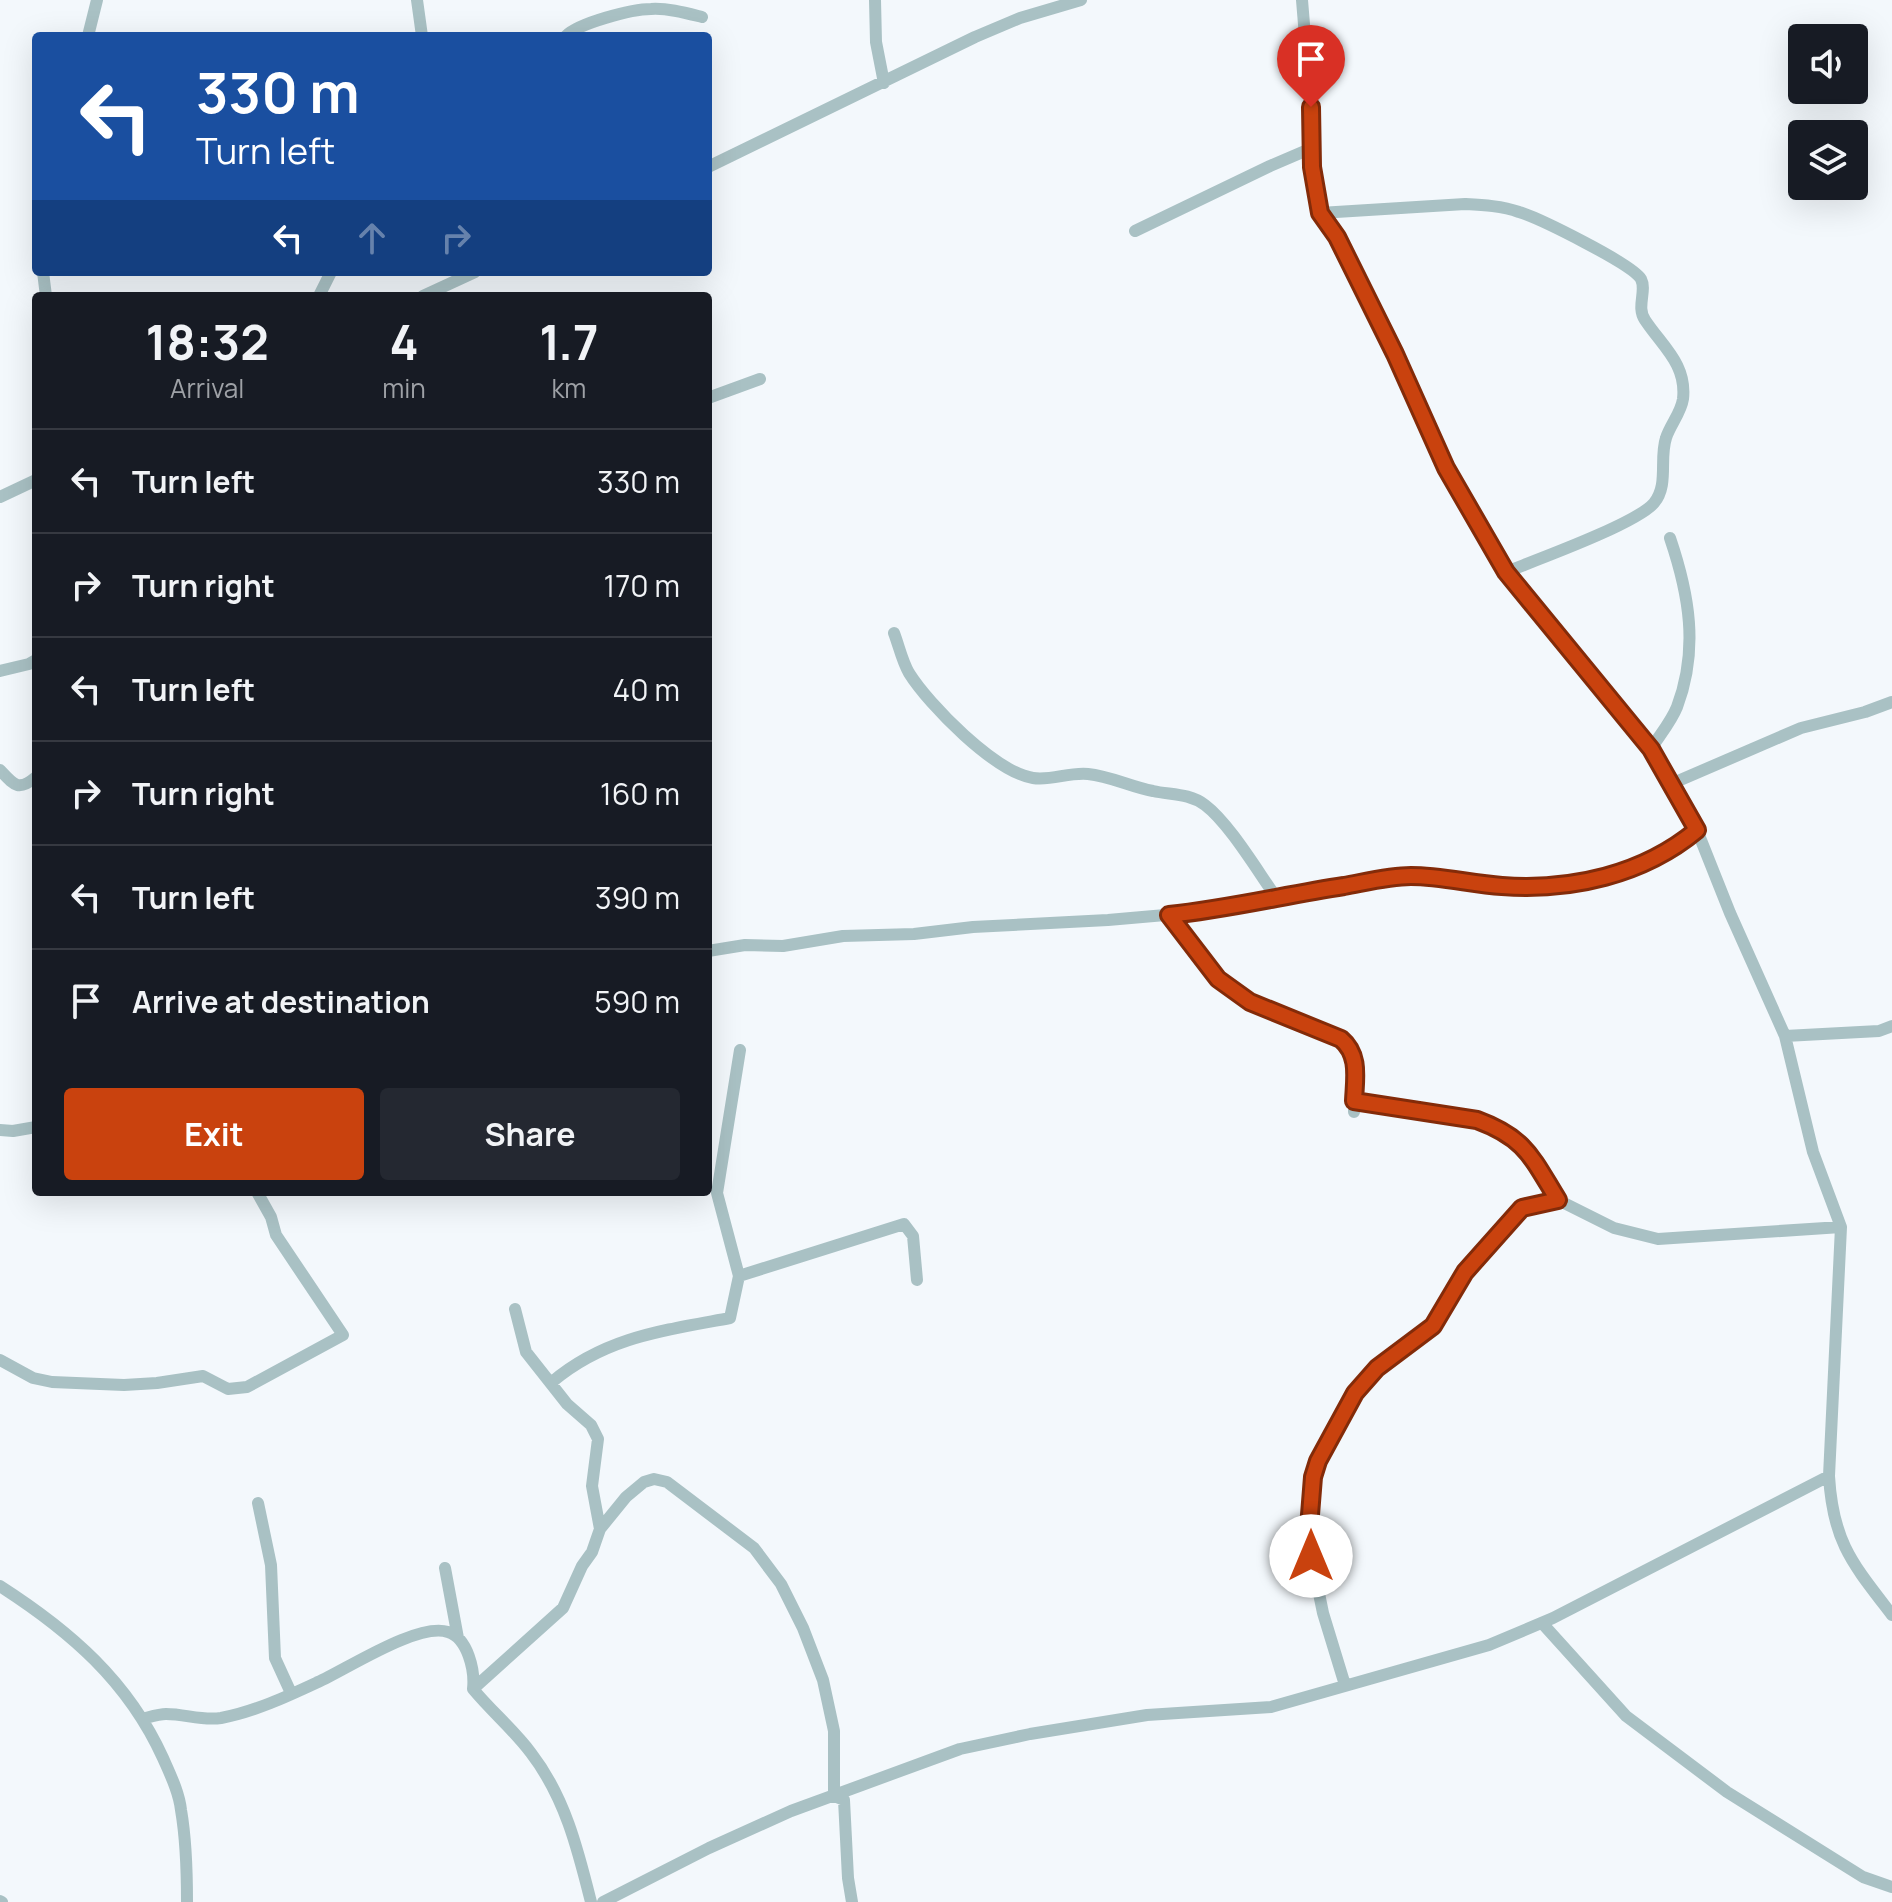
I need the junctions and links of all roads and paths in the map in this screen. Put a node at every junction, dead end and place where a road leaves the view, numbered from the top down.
1 (97, 0) edge
2 (417, 0) edge
3 (875, 0) edge
4 (1081, 0) edge
5 (1302, 0) edge
6 (702, 17) dead end
7 (89, 32) edge
8 (421, 32) edge
9 (569, 32) edge
10 (884, 83) junction
11 (1312, 148) junction
12 (712, 165) edge
13 (1320, 213) junction
14 (1135, 231) dead end
15 (465, 276) edge
16 (431, 292) edge
17 (760, 379) dead end
18 (712, 397) edge
19 (32, 482) edge
20 (0, 497) edge
21 (1670, 538) dead end
22 (1506, 572) junction
23 (894, 633) dead end
24 (32, 662) edge
25 (0, 671) edge
26 (1892, 702) edge
27 (1651, 749) junction
28 (0, 770) edge
29 (32, 780) edge
30 (1671, 784) junction
31 (1697, 830) junction
32 (1276, 897) junction
33 (1169, 915) junction
34 (712, 950) edge
35 (1892, 1026) edge
36 (1785, 1036) junction
37 (740, 1050) dead end
38 (32, 1128) edge
39 (0, 1130) edge
40 (259, 1196) edge
41 (1558, 1200) junction
42 (1841, 1227) junction
43 (739, 1276) junction
44 (917, 1280) dead end
45 (515, 1309) dead end
46 (0, 1360) edge
47 (552, 1382) junction
48 (1829, 1476) junction
49 (258, 1503) dead end
50 (600, 1529) junction
51 (445, 1568) dead end
52 (0, 1586) edge
53 (1892, 1615) edge
54 (1542, 1623) junction
55 (458, 1638) junction
56 (1345, 1685) junction
57 (473, 1689) junction
58 (291, 1693) junction
59 (142, 1719) junction
60 (834, 1796) junction
61 (1892, 1887) edge
62 (187, 1902) edge
63 (591, 1902) edge
64 (603, 1902) edge
65 (852, 1902) edge

1 - 7 street
2 - 8 street
3 - 10 street
4 - 10 street
5 - 11 street
6 - 9 street
10 - 12 street
11 - 13 street
11 - 14 street
13 - 22 street
13 - 22 street
15 - 16 street
17 - 18 street
19 - 20 street
21 - 27 street
22 - 27 street
23 - 32 street
24 - 25 street
26 - 30 street
27 - 30 street
28 - 29 street
30 - 31 street
31 - 32 street
31 - 36 street
32 - 33 street
33 - 34 street
33 - 41 street
35 - 36 street
36 - 42 street
37 - 43 street
38 - 39 street
40 - 46 street
41 - 42 street
41 - 56 street
42 - 48 street
43 - 44 street
43 - 47 street
45 - 47 street
47 - 50 street
48 - 53 street
48 - 54 street
49 - 58 street
50 - 57 street
50 - 60 street
51 - 55 street
52 - 59 street
54 - 56 street
54 - 61 street
55 - 57 street
55 - 58 street
56 - 60 street
57 - 63 street
58 - 59 street
59 - 62 street
60 - 64 street
60 - 65 street

